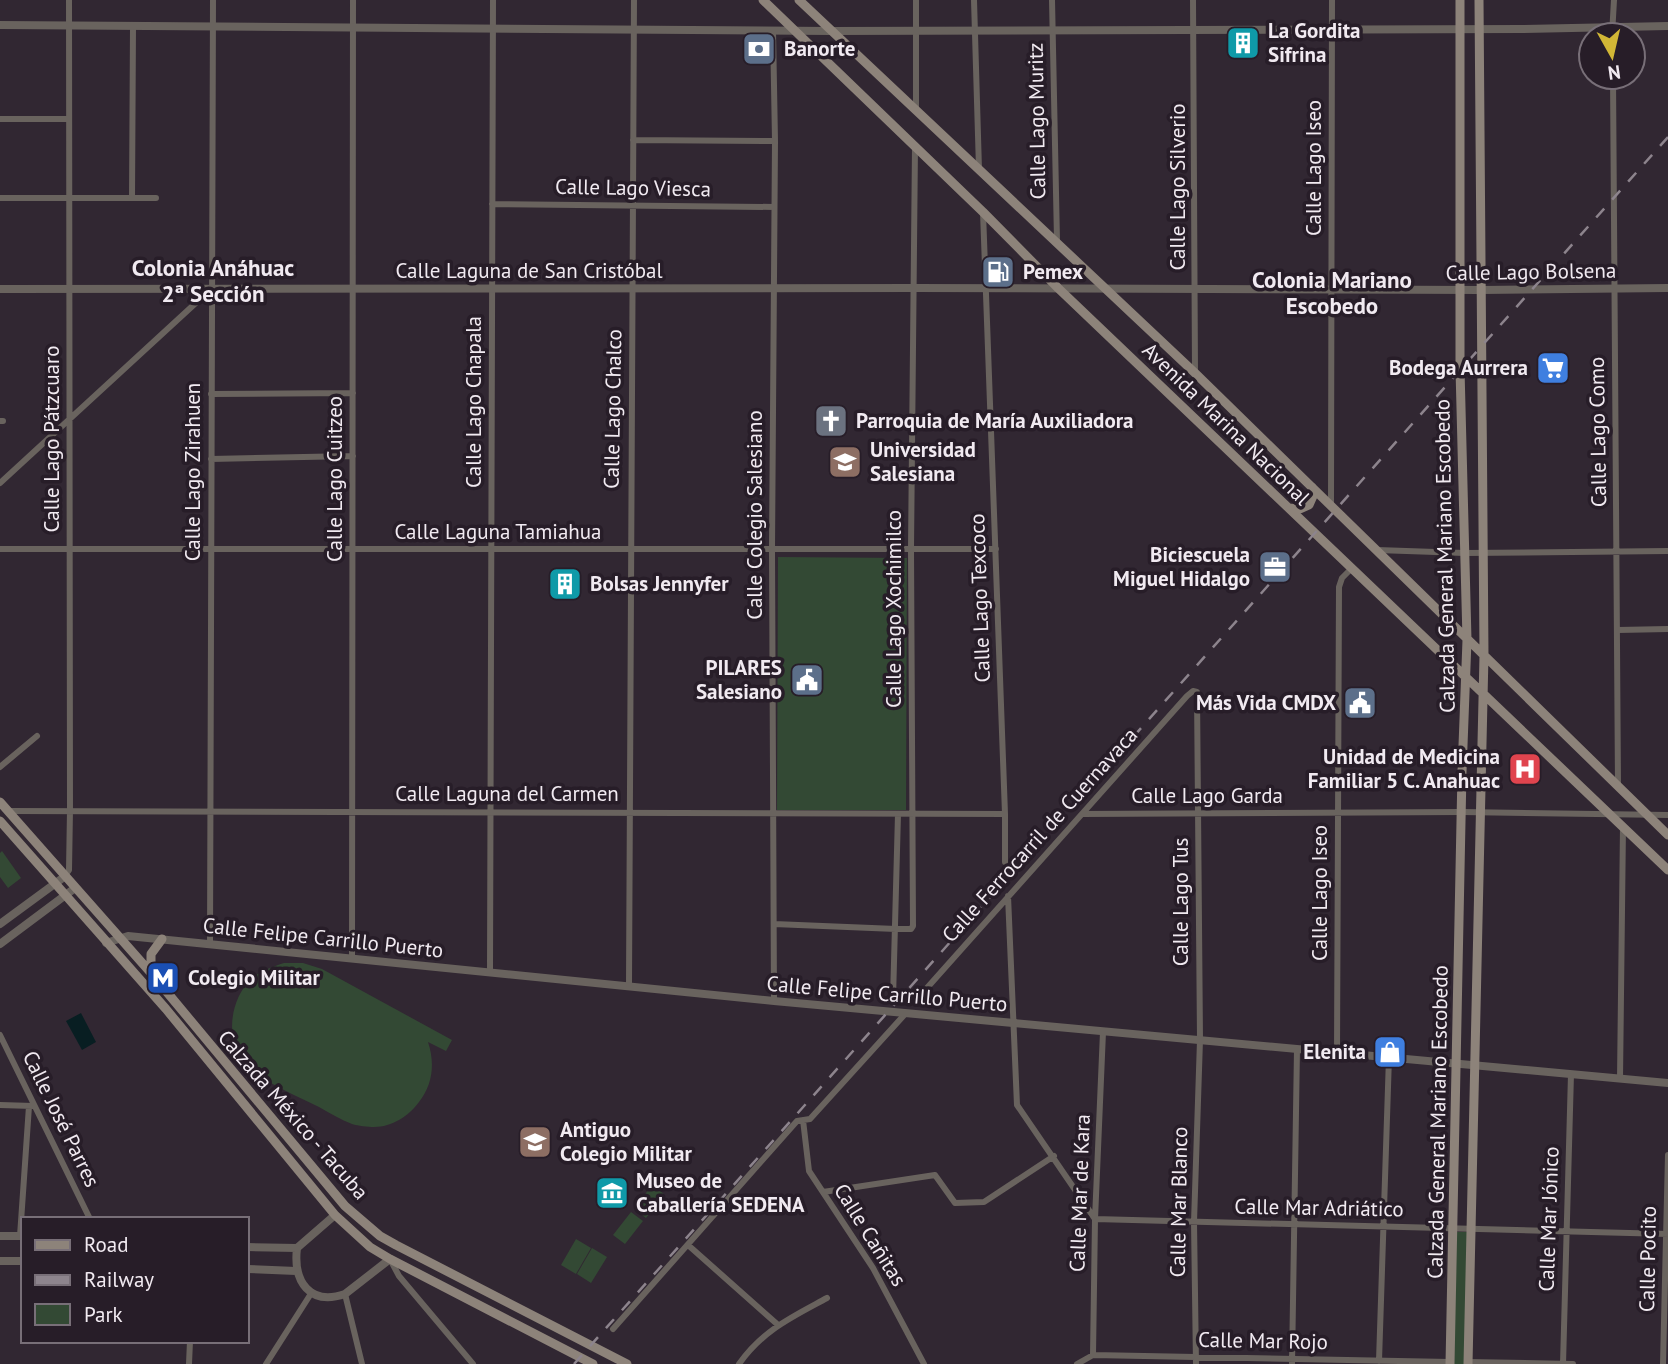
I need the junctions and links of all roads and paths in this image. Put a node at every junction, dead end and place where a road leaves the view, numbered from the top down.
1 (69, 0) edge
2 (213, 0) edge
3 (353, 0) edge
4 (493, 0) edge
5 (634, 0) edge
6 (763, 0) edge
7 (799, 0) edge
8 (916, 0) edge
9 (974, 0) edge
10 (1052, 0) edge
11 (1194, 0) edge
12 (1332, 0) edge
13 (1460, 0) edge
14 (1479, 0) edge
15 (1614, 0) edge
16 (1613, 21) edge
17 (0, 25) edge
18 (69, 25) junction
19 (133, 26) junction
20 (213, 26) junction
21 (1668, 26) edge
22 (353, 27) junction
23 (493, 28) junction
24 (1647, 28) edge
25 (634, 29) junction
26 (1194, 29) junction
27 (1332, 29) junction
28 (1460, 29) junction
29 (1480, 29) junction
30 (773, 30) junction
31 (797, 30) junction
32 (973, 30) junction
33 (1052, 30) junction
34 (1577, 30) edge
35 (831, 31) junction
36 (916, 31) junction
37 (1612, 91) edge
38 (916, 110) junction
39 (69, 119) junction
40 (0, 120) edge
41 (633, 140) junction
42 (775, 141) junction
43 (915, 146) junction
44 (979, 172) junction
45 (0, 198) edge
46 (69, 198) junction
47 (132, 198) junction
48 (156, 198) dead end
49 (492, 204) junction
50 (633, 206) junction
51 (774, 207) junction
52 (983, 212) junction
53 (1057, 240) junction
54 (632, 288) junction
55 (773, 288) junction
56 (914, 288) junction
57 (985, 288) junction
58 (1058, 288) junction
59 (1107, 288) junction
60 (1196, 288) junction
61 (1615, 288) junction
62 (1668, 288) edge
63 (0, 289) edge
64 (69, 289) junction
65 (211, 289) junction
66 (353, 289) junction
67 (492, 289) junction
68 (1331, 290) junction
69 (1461, 290) junction
70 (1482, 290) junction
71 (1195, 373) junction
72 (353, 393) junction
73 (211, 394) junction
74 (70, 419) junction
75 (353, 456) junction
76 (211, 459) junction
77 (0, 483) edge
78 (1312, 486) junction
79 (1329, 502) junction
80 (1289, 508) junction
81 (1305, 523) junction
82 (0, 549) edge
83 (69, 549) junction
84 (211, 549) junction
85 (353, 549) junction
86 (491, 549) junction
87 (630, 549) junction
88 (772, 549) junction
89 (911, 549) junction
90 (996, 549) junction
91 (1377, 550) junction
92 (1617, 551) junction
93 (1668, 551) edge
94 (1483, 552) junction
95 (1465, 553) junction
96 (1351, 569) junction
97 (1668, 629) edge
98 (1618, 630) junction
99 (1467, 640) junction
100 (1484, 655) junction
101 (1467, 678) junction
102 (1483, 692) junction
103 (1187, 695) joint
104 (37, 736) dead end
105 (0, 767) edge
106 (1619, 786) junction
107 (0, 802) edge
108 (70, 810) junction
109 (8, 811) junction
110 (210, 811) junction
111 (353, 811) junction
112 (491, 811) junction
113 (629, 812) junction
114 (1198, 813) junction
115 (1337, 813) junction
116 (1462, 813) junction
117 (1479, 813) junction
118 (1609, 813) junction
119 (773, 814) junction
120 (898, 814) junction
121 (911, 814) junction
122 (1006, 814) junction
123 (1082, 814) junction
124 (1647, 814) junction
125 (1668, 814) edge
126 (0, 821) edge
127 (1623, 826) junction
128 (1668, 835) edge
129 (1005, 862) dead end
130 (1668, 870) edge
131 (64, 877) junction
132 (55, 884) junction
133 (75, 888) junction
134 (66, 896) junction
135 (1008, 896) junction
136 (0, 924) edge
137 (774, 924) junction
138 (895, 929) junction
139 (118, 937) junction
140 (163, 939) junction
141 (106, 943) junction
142 (0, 944) edge
143 (209, 944) junction
144 (352, 958) junction
145 (490, 972) junction
146 (150, 973) junction
147 (629, 985) junction
148 (918, 998) dead end
149 (893, 999) dead end
150 (774, 1001) junction
151 (906, 1013) junction
152 (1013, 1023) junction
153 (1103, 1032) junction
154 (0, 1035) edge
155 (1200, 1040) junction
156 (1297, 1049) junction
157 (1337, 1053) junction
158 (1390, 1058) junction
159 (1457, 1064) junction
160 (1474, 1065) junction
161 (1571, 1074) junction
162 (1620, 1079) junction
163 (1668, 1083) edge
164 (0, 1105) edge
165 (31, 1106) junction
166 (803, 1119) junction
167 (1668, 1155) edge
168 (1054, 1156) junction
169 (823, 1192) junction
170 (345, 1206) junction
171 (335, 1215) junction
172 (23, 1217) edge
173 (89, 1217) edge
174 (1095, 1219) junction
175 (1194, 1222) junction
176 (1293, 1224) junction
177 (1384, 1227) junction
178 (1453, 1229) junction
179 (1471, 1229) junction
180 (1566, 1231) junction
181 (1667, 1234) edge
182 (0, 1236) edge
183 (21, 1236) edge
184 (688, 1245) junction
185 (248, 1247) edge
186 (297, 1248) junction
187 (390, 1259) junction
188 (0, 1261) edge
189 (21, 1261) edge
190 (248, 1269) edge
191 (296, 1272) junction
192 (312, 1292) junction
193 (345, 1294) junction
194 (827, 1298) dead end
195 (777, 1324) junction
196 (562, 1329) junction
197 (613, 1329) dead end
198 (552, 1341) junction
199 (190, 1343) edge
200 (1093, 1355) junction
201 (615, 1358) junction
202 (1196, 1360) edge
203 (1379, 1360) junction
204 (1292, 1361) edge
205 (1450, 1363) edge
206 (1468, 1363) edge
207 (189, 1364) edge
208 (266, 1364) edge
209 (362, 1364) edge
210 (473, 1364) edge
211 (593, 1364) edge
212 (605, 1364) edge
213 (627, 1364) edge
214 (739, 1364) edge
215 (924, 1364) edge
216 (1077, 1364) edge
217 (1563, 1364) edge
218 (1573, 1364) edge
219 (1663, 1364) edge

1 - 18 street, Calle Lago Pátzcuaro
2 - 20 street, Calle Lago Zirahuen
3 - 22 street, Calle Lago Cuitzeo
4 - 23 street, Calle Lago Chapala
5 - 25 street, Calle Lago Chalco
6 - 31 main road, Avenida Marina Nacional
7 - 35 main road, Avenida Marina Nacional
8 - 36 street
9 - 32 street
10 - 33 street, Calle Lago Muritz
11 - 26 street, Calle Lago Silverio
12 - 27 street, Calle Lago Iseo
13 - 28 main road, Calzada General Mariano Escobedo
14 - 29 main road, Calzada General Mariano Escobedo
15 - 16 street
17 - 18 street
18 - 19 street
18 - 39 street, Calle Lago Pátzcuaro
19 - 20 street
19 - 47 street
20 - 22 street
20 - 65 street, Calle Lago Zirahuen
21 - 24 street
22 - 23 street
22 - 66 street, Calle Lago Cuitzeo
23 - 25 street
23 - 49 street, Calle Lago Chapala
25 - 30 street
25 - 41 street, Calle Lago Chalco
26 - 27 street
26 - 33 street
26 - 60 street, Calle Lago Silverio
27 - 28 street
27 - 68 street, Calle Lago Iseo
28 - 29 street
28 - 69 main road, Calzada General Mariano Escobedo
29 - 34 street
29 - 70 main road, Calzada General Mariano Escobedo
30 - 31 street
30 - 42 street, Calle Colegio Salesiano
31 - 35 street
31 - 43 main road, Avenida Marina Nacional
32 - 33 street
32 - 36 street
32 - 44 street
33 - 53 street, Calle Lago Muritz
35 - 36 street
35 - 38 main road, Avenida Marina Nacional
36 - 38 street
37 - 61 street, Calle Lago Como
38 - 44 main road, Avenida Marina Nacional
39 - 40 street
39 - 46 street, Calle Lago Pátzcuaro
41 - 42 street
41 - 50 street, Calle Lago Chalco
42 - 51 street, Calle Colegio Salesiano
43 - 52 main road, Avenida Marina Nacional
43 - 56 street, Calle Lago Xochimilco
44 - 53 main road, Avenida Marina Nacional
45 - 46 street
46 - 47 street
46 - 64 street, Calle Lago Pátzcuaro
47 - 48 street
49 - 50 street, Calle Lago Viesca
49 - 67 street, Calle Lago Chapala
50 - 51 street, Calle Lago Viesca
50 - 54 street, Calle Lago Chalco
51 - 55 street, Calle Colegio Salesiano
52 - 57 street, Calle Lago Texcoco
52 - 58 main road, Avenida Marina Nacional
53 - 59 main road, Avenida Marina Nacional
54 - 55 street, Calle Laguna de San Cristóbal
54 - 67 street, Calle Laguna de San Cristóbal
54 - 87 street, Calle Lago Chalco
55 - 56 street, Calle Laguna de San Cristóbal
55 - 88 street, Calle Colegio Salesiano
56 - 57 street, Calle Laguna de San Cristóbal
56 - 89 street, Calle Lago Xochimilco
57 - 58 street, Calle Laguna de San Cristóbal
57 - 90 street, Calle Lago Texcoco
58 - 59 street, Calle Lago Bolsena
58 - 80 main road, Avenida Marina Nacional
59 - 60 street, Calle Lago Bolsena
59 - 71 main road, Avenida Marina Nacional
60 - 68 street, Calle Lago Bolsena
60 - 71 street, Calle Lago Silverio
61 - 62 street, Calle Lago Bolsena
61 - 70 street, Calle Lago Bolsena
61 - 92 street, Calle Lago Como
63 - 64 street, Calle Laguna de San Cristóbal
64 - 65 street, Calle Laguna de San Cristóbal
64 - 74 street, Calle Lago Pátzcuaro
65 - 66 street, Calle Laguna de San Cristóbal
65 - 73 street, Calle Lago Zirahuen
65 - 74 street
66 - 67 street, Calle Laguna de San Cristóbal
66 - 72 street, Calle Lago Cuitzeo
67 - 86 street, Calle Lago Chapala
68 - 69 street, Calle Lago Bolsena
68 - 79 street, Calle Lago Iseo
69 - 70 street, Calle Lago Bolsena
69 - 95 main road, Calzada General Mariano Escobedo
70 - 94 main road, Calzada General Mariano Escobedo
71 - 78 main road, Avenida Marina Nacional
72 - 73 street
72 - 75 street, Calle Lago Cuitzeo
73 - 76 street, Calle Lago Zirahuen
74 - 77 street
74 - 83 street, Calle Lago Pátzcuaro
75 - 76 street
75 - 85 street, Calle Lago Cuitzeo
76 - 84 street, Calle Lago Zirahuen
78 - 79 main road, Avenida Marina Nacional
78 - 80 main road
79 - 81 main road
79 - 91 main road, Avenida Marina Nacional
80 - 81 main road, Avenida Marina Nacional
81 - 96 main road, Avenida Marina Nacional
82 - 83 street, Calle Laguna Tamiahua
83 - 84 street, Calle Laguna Tamiahua
83 - 108 street, Calle Lago Pátzcuaro
84 - 85 street, Calle Laguna Tamiahua
84 - 110 street, Calle Lago Zirahuen
85 - 86 street, Calle Laguna Tamiahua
85 - 111 street, Calle Lago Cuitzeo
86 - 87 street, Calle Laguna Tamiahua
86 - 112 street, Calle Lago Chapala
87 - 88 street, Calle Laguna Tamiahua
87 - 113 street, Calle Lago Chalco
88 - 89 street, Calle Laguna Tamiahua
88 - 119 street, Calle Colegio Salesiano
89 - 90 street, Calle Laguna Tamiahua
89 - 121 street, Calle Lago Xochimilco
90 - 122 street, Calle Lago Texcoco
91 - 95 street
91 - 99 main road, Avenida Marina Nacional
92 - 93 street
92 - 94 street
92 - 98 street, Calle Lago Como
94 - 95 street
94 - 100 main road, Calzada General Mariano Escobedo
95 - 99 main road, Calzada General Mariano Escobedo
96 - 101 main road, Avenida Marina Nacional
96 - 115 street, Calle Lago Iseo
97 - 98 street
98 - 106 street, Calle Lago Como
99 - 100 main road, Avenida Marina Nacional
99 - 101 main road, Calzada General Mariano Escobedo
100 - 102 main road, Calzada General Mariano Escobedo
100 - 106 main road, Avenida Marina Nacional
101 - 102 main road, Avenida Marina Nacional
101 - 116 main road, Calzada General Mariano Escobedo
102 - 117 main road, Calzada General Mariano Escobedo
102 - 118 main road, Avenida Marina Nacional
103 - 114 street, Calle Lago Tus
103 - 123 street, Calle Ferrocarril de Cuernavaca
104 - 105 street
106 - 124 main road, Avenida Marina Nacional
107 - 109 main road, Calzada México - Tacuba
108 - 109 street, Calle Laguna del Carmen
108 - 110 street, Calle Laguna del Carmen
108 - 131 street, Calle Lago Pátzcuaro
109 - 131 main road, Calzada México - Tacuba
110 - 111 street, Calle Laguna del Carmen
110 - 143 street, Calle Lago Zirahuen
111 - 112 street, Calle Laguna del Carmen
111 - 144 street, Calle Lago Cuitzeo
112 - 113 street, Calle Laguna del Carmen
112 - 145 street, Calle Lago Chapala
113 - 119 street, Calle Laguna del Carmen
113 - 147 street, Calle Lago Chalco
114 - 115 street, Calle Lago Garda
114 - 123 street, Calle Lago Garda
114 - 155 street, Calle Lago Tus
115 - 116 street, Calle Lago Garda
115 - 157 street, Calle Lago Iseo
116 - 117 street, Calle Lago Garda
116 - 159 main road, Calzada General Mariano Escobedo
117 - 118 street, Calle Lago Garda
117 - 160 main road, Calzada General Mariano Escobedo
118 - 124 street, Calle Lago Garda
118 - 127 main road, Avenida Marina Nacional
119 - 120 street, Calle Laguna del Carmen
119 - 137 street, Calle Colegio Salesiano
120 - 121 street, Calle Laguna del Carmen
120 - 138 street
121 - 122 street, Calle Laguna del Carmen
121 - 138 street, Calle Lago Xochimilco
122 - 129 street, Calle Lago Texcoco
123 - 135 street, Calle Ferrocarril de Cuernavaca
124 - 125 street, Calle Lago Garda
124 - 128 main road, Avenida Marina Nacional
126 - 132 main road, Calzada México - Tacuba
127 - 130 main road, Avenida Marina Nacional
127 - 162 street
131 - 132 street
131 - 133 main road, Calzada México - Tacuba
132 - 134 main road, Calzada México - Tacuba
132 - 136 street
133 - 134 street
133 - 139 main road, Calzada México - Tacuba
134 - 141 main road, Calzada México - Tacuba
134 - 142 street
135 - 148 street, Calle Ferrocarril de Cuernavaca
135 - 152 street
137 - 138 street
137 - 150 street, Calle Colegio Salesiano
138 - 149 street
139 - 140 street, Calle Felipe Carrillo Puerto
139 - 141 street, Calle Felipe Carrillo Puerto
139 - 146 main road, Calzada México - Tacuba
140 - 143 street, Calle Felipe Carrillo Puerto
140 - 146 main road
141 - 171 main road, Calzada México - Tacuba
143 - 144 street, Calle Felipe Carrillo Puerto
144 - 145 street, Calle Felipe Carrillo Puerto
145 - 147 street, Calle Felipe Carrillo Puerto
146 - 170 main road, Calzada México - Tacuba
147 - 150 street, Calle Felipe Carrillo Puerto
150 - 151 street, Calle Felipe Carrillo Puerto
151 - 152 street, Calle Felipe Carrillo Puerto
151 - 166 street
152 - 153 street, Calle Felipe Carrillo Puerto
152 - 168 street
153 - 155 street, Calle Felipe Carrillo Puerto
153 - 174 street, Calle Mar de Kara
154 - 165 street, Calle José Parres
155 - 156 street, Calle Felipe Carrillo Puerto
155 - 175 street, Calle Mar Blanco
156 - 157 street, Calle Felipe Carrillo Puerto
156 - 176 street
157 - 158 street, Calle Felipe Carrillo Puerto
158 - 159 street, Calle Felipe Carrillo Puerto
158 - 177 street
159 - 160 street, Calle Felipe Carrillo Puerto
159 - 178 main road, Calzada General Mariano Escobedo
160 - 161 street, Calle Felipe Carrillo Puerto
160 - 179 main road, Calzada General Mariano Escobedo
161 - 162 street, Calle Felipe Carrillo Puerto
161 - 180 street, Calle Mar Jónico
162 - 163 street, Calle Felipe Carrillo Puerto
164 - 165 street
165 - 172 street
165 - 173 street, Calle José Parres
166 - 169 street, Calle Cañitas
166 - 184 street
167 - 181 street, Calle Pocito
168 - 169 street
168 - 174 street
169 - 215 street, Calle Cañitas
170 - 171 main road
170 - 196 main road, Calzada México - Tacuba
171 - 186 street
171 - 187 main road, Calzada México - Tacuba
174 - 175 street, Calle Mar Adriático
174 - 200 street, Calle Mar de Kara
175 - 176 street, Calle Mar Adriático
175 - 202 street, Calle Mar Blanco
176 - 177 street, Calle Mar Adriático
176 - 204 street
177 - 178 street, Calle Mar Adriático
177 - 203 street
178 - 179 street, Calle Mar Adriático
178 - 205 main road, Calzada General Mariano Escobedo
179 - 180 street, Calle Mar Adriático
179 - 206 main road, Calzada General Mariano Escobedo
180 - 181 street, Calle Mar Adriático
180 - 217 street, Calle Mar Jónico
181 - 219 street, Calle Pocito
182 - 183 street
184 - 195 street
184 - 197 street
185 - 186 street
186 - 191 street
187 - 193 street
187 - 198 main road, Calzada México - Tacuba
187 - 210 street
188 - 189 street
190 - 191 street
191 - 192 street
192 - 193 street
192 - 208 street
193 - 209 street
194 - 195 street
195 - 214 street
196 - 198 main road
196 - 201 main road, Calzada México - Tacuba
198 - 211 main road, Calzada México - Tacuba
199 - 207 street
200 - 202 street, Calle Mar Rojo
200 - 216 street
201 - 212 main road
201 - 213 main road, Calzada México - Tacuba
202 - 204 street, Calle Mar Rojo
203 - 204 street, Calle Mar Rojo
203 - 205 street, Calle Mar Rojo
206 - 217 street
217 - 218 street

